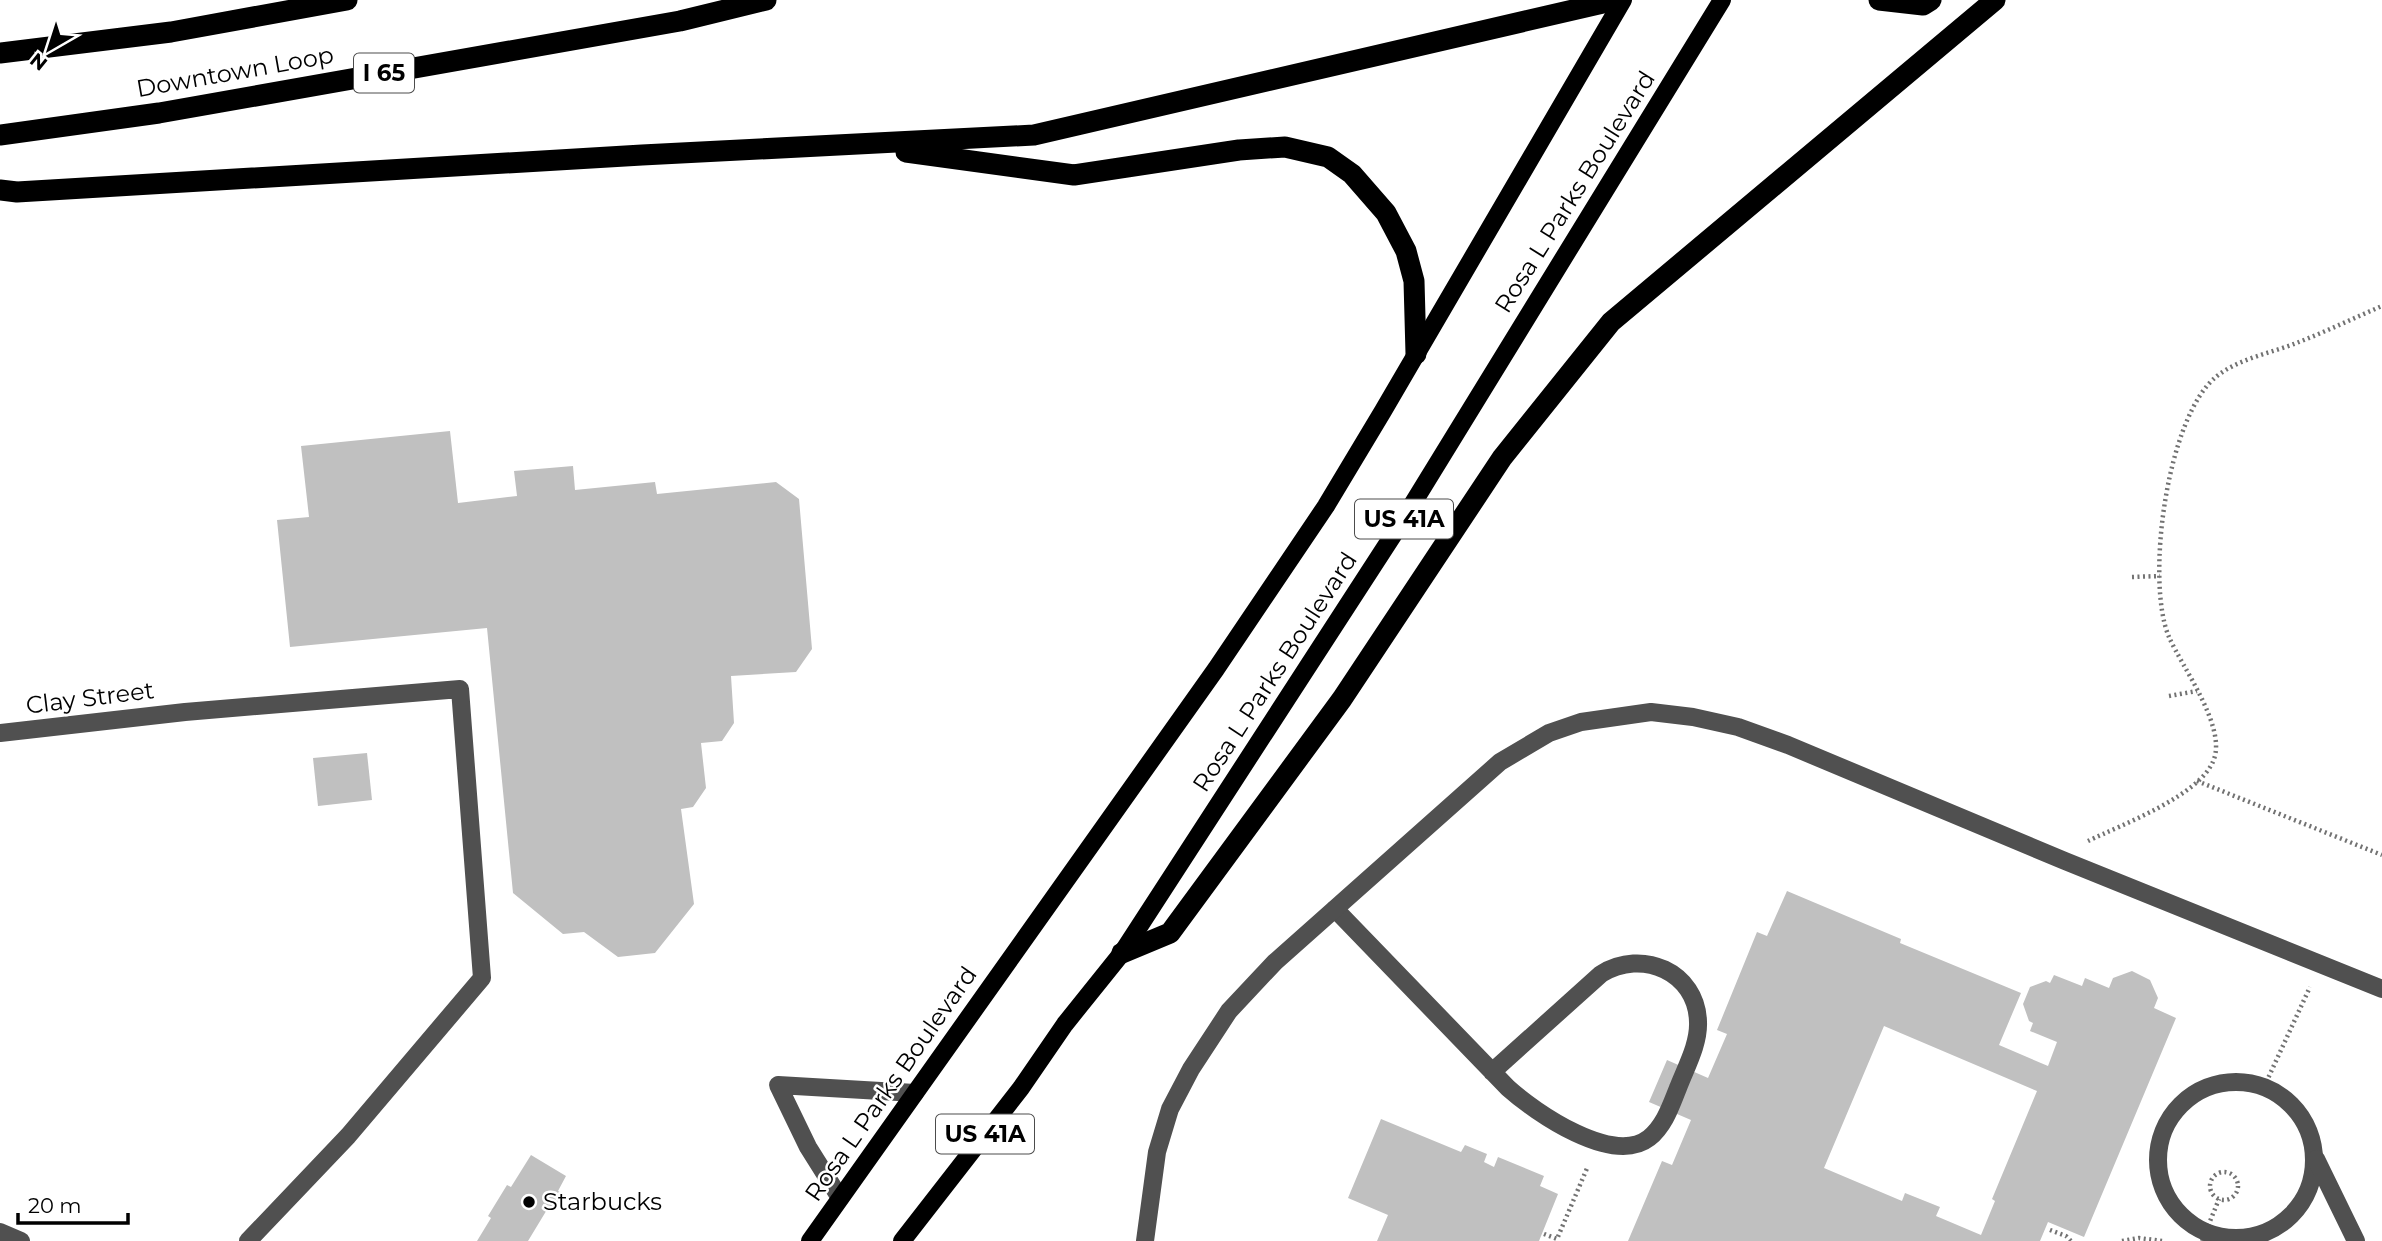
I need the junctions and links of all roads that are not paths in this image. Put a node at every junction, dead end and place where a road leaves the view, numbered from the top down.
1 (347, 0) edge
2 (766, 0) edge
3 (1615, 0) edge
4 (1623, 0) edge
5 (1722, 0) edge
6 (1879, 0) edge
7 (1931, 0) edge
8 (1995, 0) edge
9 (0, 53) edge
10 (0, 135) edge
11 (855, 145) junction
12 (0, 190) edge
13 (1416, 354) junction
14 (0, 733) edge
15 (1335, 909) junction
16 (1122, 953) junction
17 (2382, 989) edge
18 (1492, 1072) junction
19 (915, 1093) junction
20 (2315, 1156) junction
21 (839, 1198) junction
22 (0, 1232) edge
23 (2201, 1238) edge
24 (21, 1241) edge
25 (248, 1241) edge
26 (810, 1241) edge
27 (902, 1241) edge
28 (1145, 1241) edge
29 (2356, 1241) edge

1 - 9 highway, Downtown Loop
2 - 10 highway, Downtown Loop / I 65
3 - 11 highway
4 - 13 main road, Rosa L Parks Boulevard / US 41A
5 - 16 main road, Rosa L Parks Boulevard / US 41A
6 - 7 highway
8 - 16 highway
11 - 12 highway
11 - 13 highway
13 - 19 main road, Rosa L Parks Boulevard / US 41A
14 - 25 street, Clay Street
15 - 17 street
15 - 18 street
15 - 28 street
16 - 27 main road, Rosa L Parks Boulevard / US 41A
18 - 18 street
19 - 21 main road, Rosa L Parks Boulevard / US 41A
19 - 21 street
20 - 23 street
20 - 23 street
20 - 29 street
21 - 26 main road, Rosa L Parks Boulevard / US 41A
22 - 24 street

